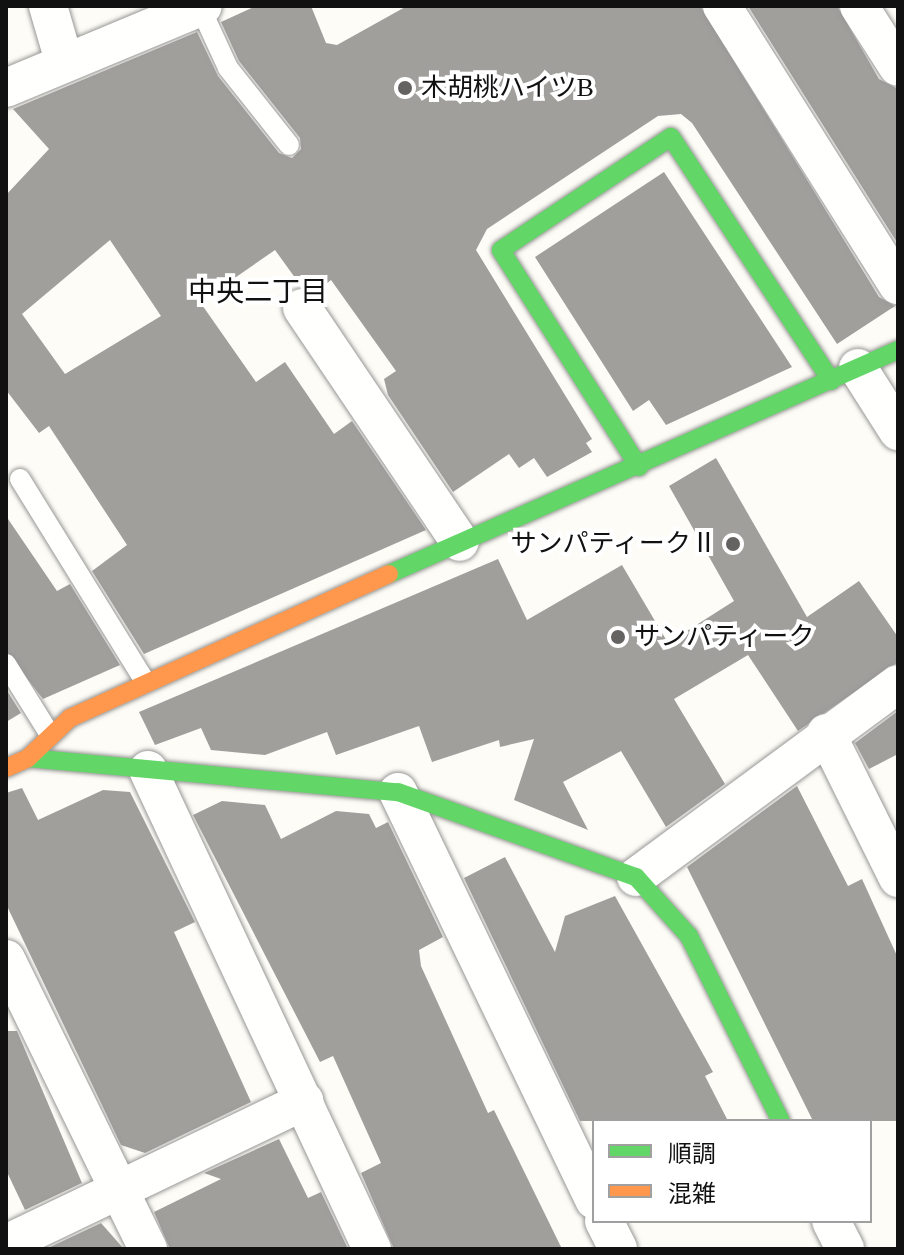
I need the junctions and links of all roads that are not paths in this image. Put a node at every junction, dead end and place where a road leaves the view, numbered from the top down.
1 (48, 6) edge
2 (722, 6) edge
3 (859, 6) edge
4 (201, 7) edge
5 (64, 61) junction
6 (898, 67) edge
7 (6, 88) edge
8 (289, 145) dead end
9 (898, 285) edge
10 (302, 308) dead end
11 (898, 350) edge
12 (844, 374) junction
13 (898, 431) edge
14 (639, 467) junction
15 (20, 479) dead end
16 (460, 542) junction
17 (6, 664) edge
18 (145, 681) junction
19 (898, 684) edge
20 (49, 733) junction
21 (826, 733) junction
22 (28, 758) junction
23 (6, 768) edge
24 (148, 770) junction
25 (398, 792) junction
26 (636, 877) junction
27 (898, 878) edge
28 (6, 959) edge
29 (304, 1101) junction
30 (780, 1119) edge
31 (120, 1189) junction
32 (592, 1196) edge
33 (605, 1223) edge
34 (832, 1223) edge
35 (9, 1234) edge
36 (148, 1249) edge
37 (372, 1249) edge
38 (618, 1249) edge
39 (845, 1249) edge

1 - 5 street
2 - 9 street
3 - 6 street
4 - 5 street
4 - 8 lane
5 - 7 street
10 - 16 street
11 - 12 street
12 - 13 street
12 - 14 street
12 - 14 street
14 - 16 street
15 - 18 lane
16 - 18 street
17 - 20 lane
18 - 20 street
19 - 21 street
20 - 22 street
21 - 26 street
21 - 27 street
22 - 23 street
22 - 24 street
24 - 25 street
24 - 29 street
25 - 26 street
25 - 32 street
26 - 30 street
28 - 31 street
29 - 31 street
29 - 37 street
31 - 35 street
31 - 36 street
33 - 38 street
34 - 39 street

